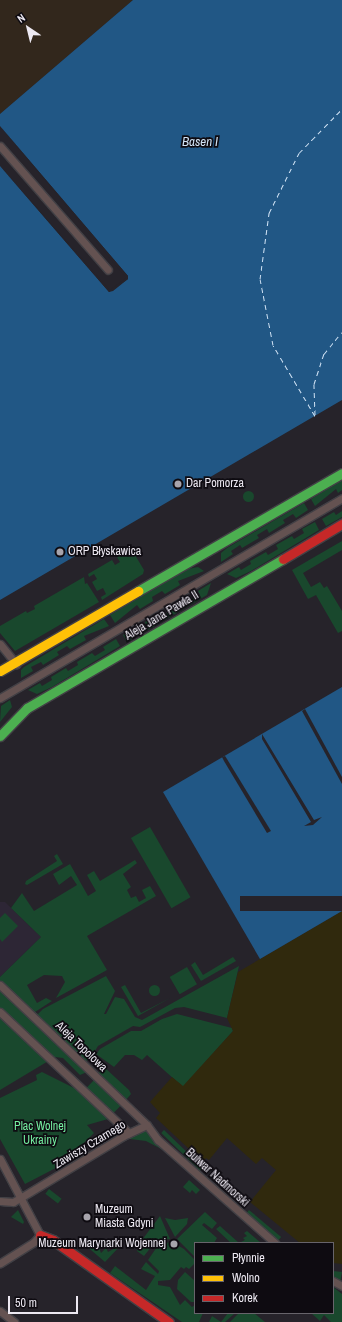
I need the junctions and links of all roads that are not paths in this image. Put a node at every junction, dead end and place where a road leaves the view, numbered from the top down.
1 (0, 146) edge
2 (108, 270) dead end
3 (342, 473) edge
4 (342, 498) edge
5 (342, 524) edge
6 (0, 644) edge
7 (16, 664) junction
8 (0, 671) edge
9 (0, 698) edge
10 (0, 736) edge
11 (0, 985) edge
12 (0, 1012) edge
13 (147, 1126) junction
14 (129, 1133) junction
15 (0, 1159) edge
16 (20, 1198) junction
17 (0, 1201) edge
18 (40, 1235) junction
19 (274, 1242) edge
20 (0, 1263) edge
21 (0, 1311) edge
22 (14, 1322) edge
23 (169, 1322) edge

1 - 2 street
3 - 7 street
4 - 9 street
5 - 10 street, Aleja Jana Pawła II
6 - 7 street
7 - 8 street
11 - 13 street, Aleja Topolowa
12 - 14 street
13 - 14 street, Zawiszy Czarnego
13 - 19 street, Bulwar Nadmorski
14 - 16 street, Zawiszy Czarnego
15 - 16 street
16 - 17 street
16 - 18 street
18 - 20 street
18 - 23 street
21 - 22 street

